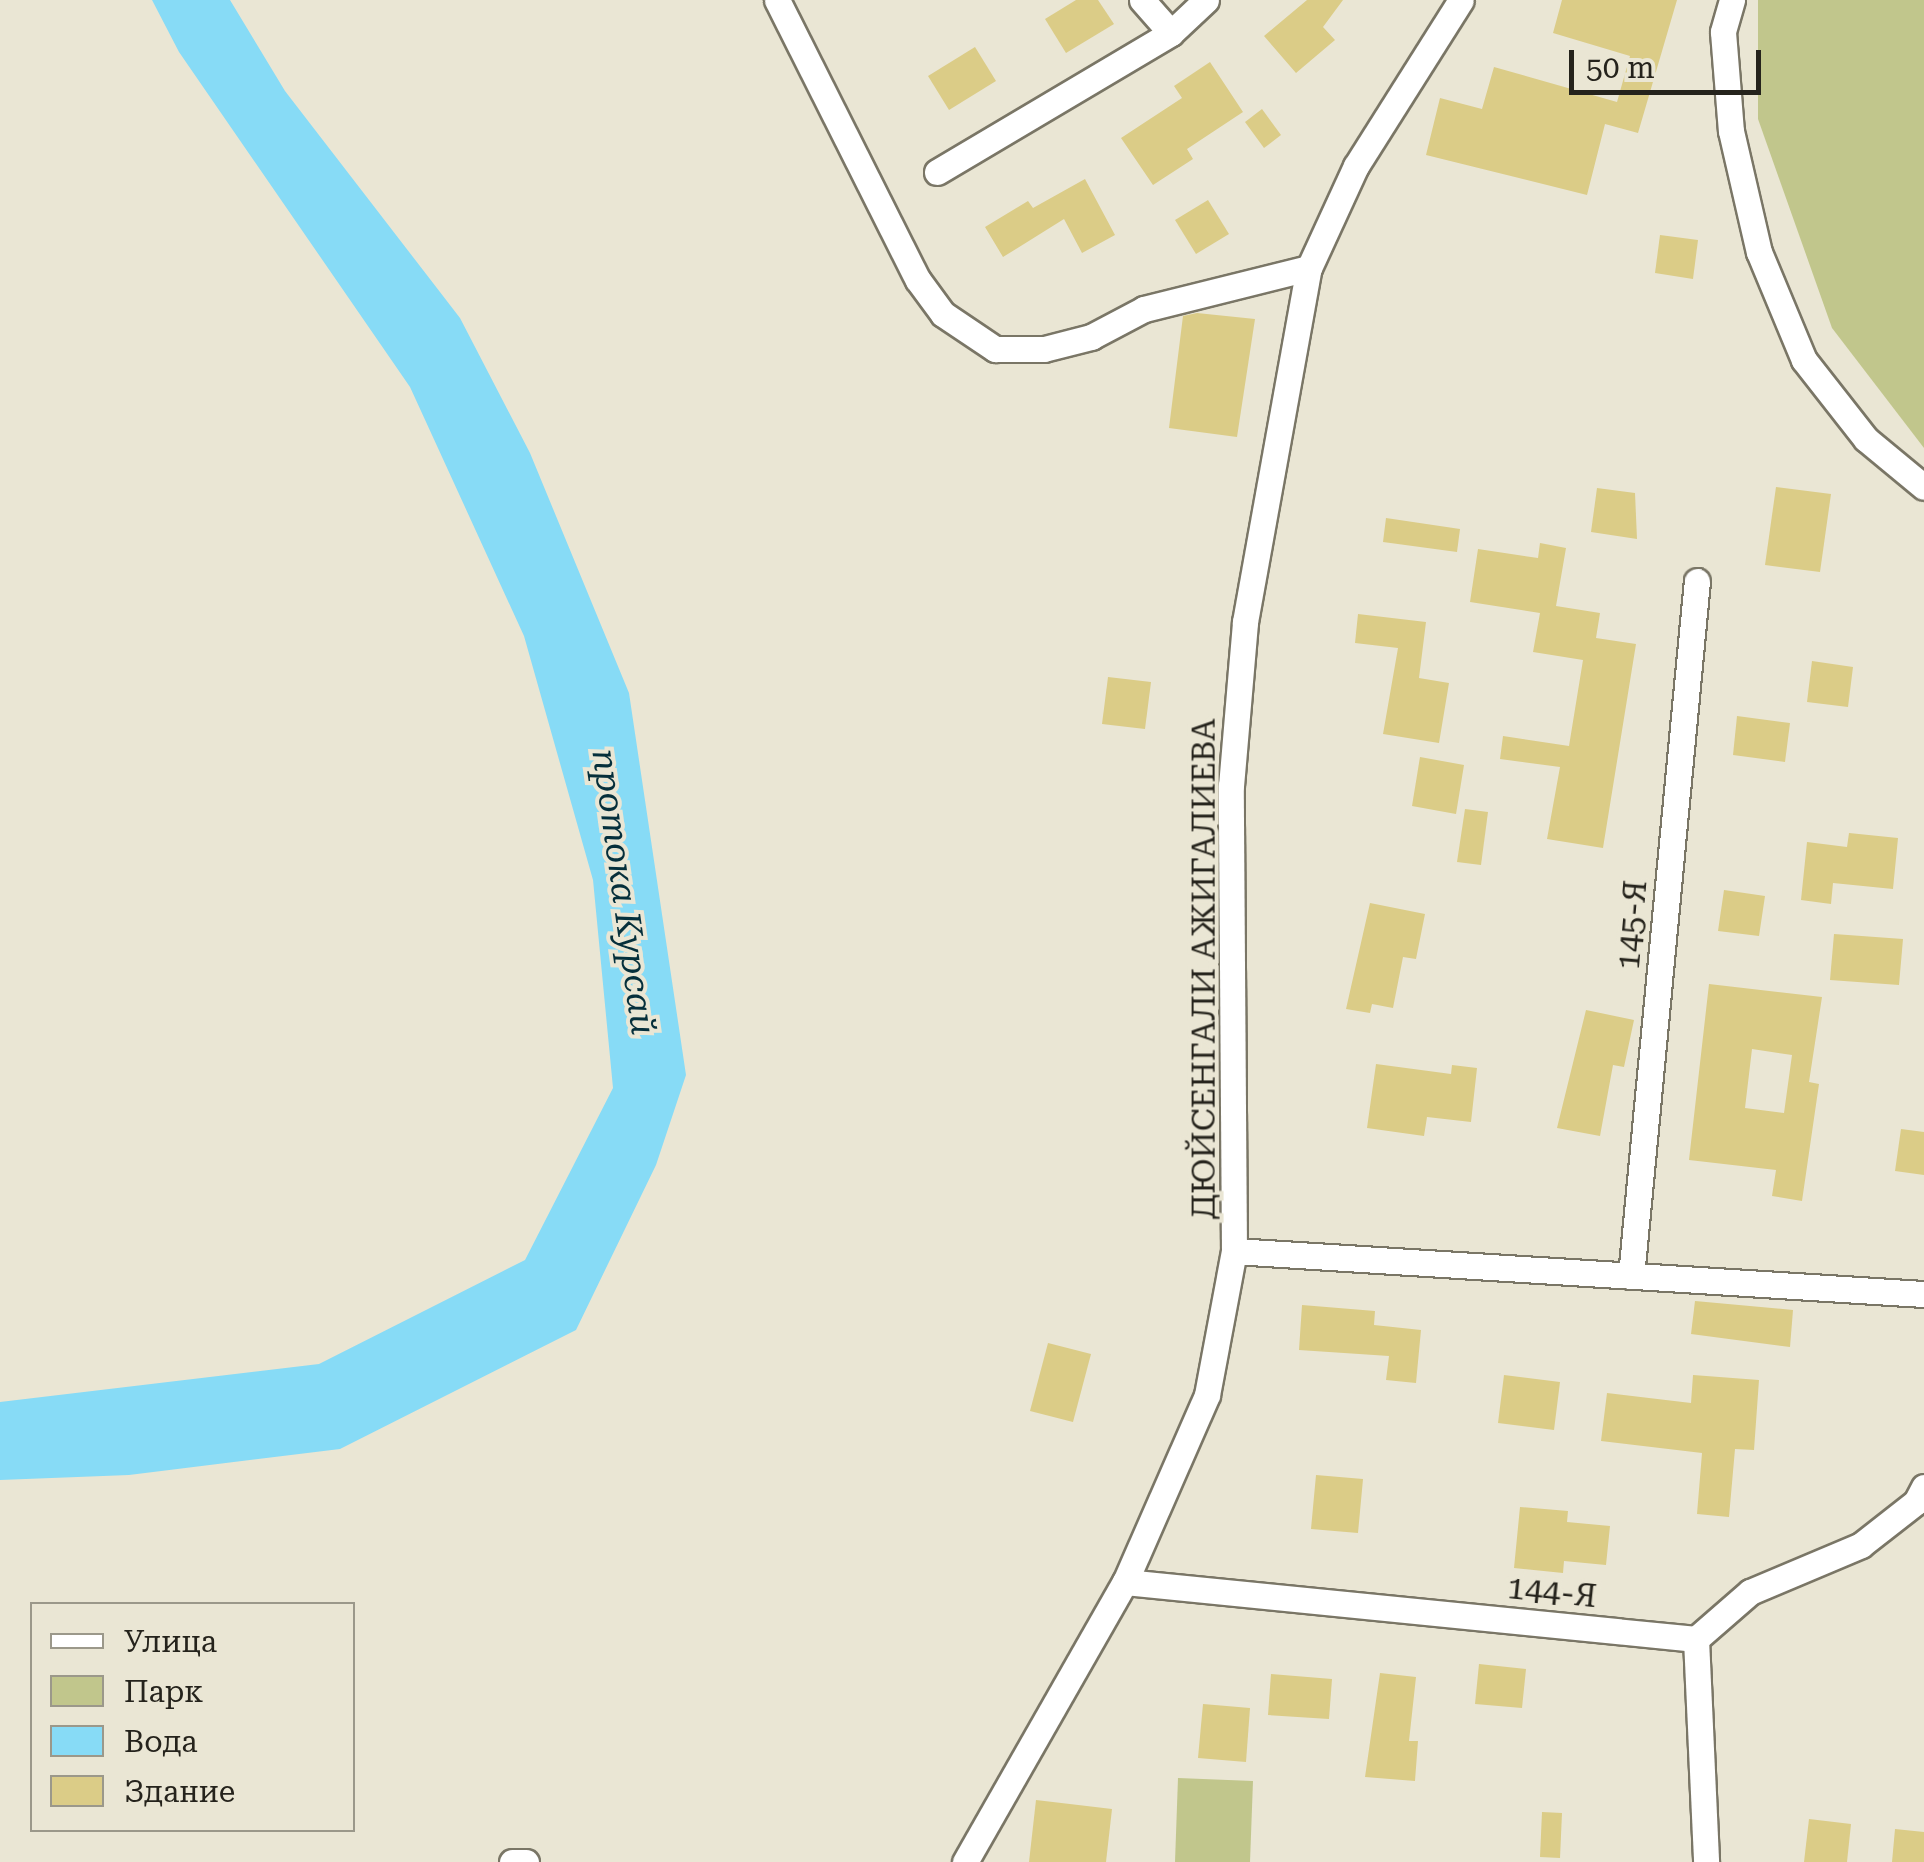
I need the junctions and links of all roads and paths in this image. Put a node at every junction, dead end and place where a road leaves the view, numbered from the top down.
1 (777, 0) edge
2 (1142, 0) edge
3 (1206, 0) edge
4 (1461, 0) edge
5 (1732, 0) edge
6 (1171, 33) junction
7 (937, 172) dead end
8 (1309, 268) junction
9 (1924, 487) edge
10 (1696, 581) dead end
11 (1234, 1251) junction
12 (1632, 1276) junction
13 (1924, 1294) edge
14 (1924, 1487) edge
15 (1125, 1582) junction
16 (1696, 1638) junction
17 (512, 1862) edge
18 (526, 1862) edge
19 (965, 1862) edge
20 (1706, 1862) edge

1 - 8 street
2 - 6 street
3 - 6 street
4 - 8 street, ДЮЙСЕНГАЛИ АЖИГАЛИЕВА
5 - 9 street
6 - 7 street
8 - 11 street, ДЮЙСЕНГАЛИ АЖИГАЛИЕВА
10 - 12 street, 145-Я
11 - 12 street
11 - 15 street, ДЮЙСЕНГАЛИ АЖИГАЛИЕВА
12 - 13 street
14 - 16 street
15 - 16 street, 144-Я
15 - 19 street, ДЮЙСЕНГАЛИ АЖИГАЛИЕВА
16 - 20 street
17 - 18 street

